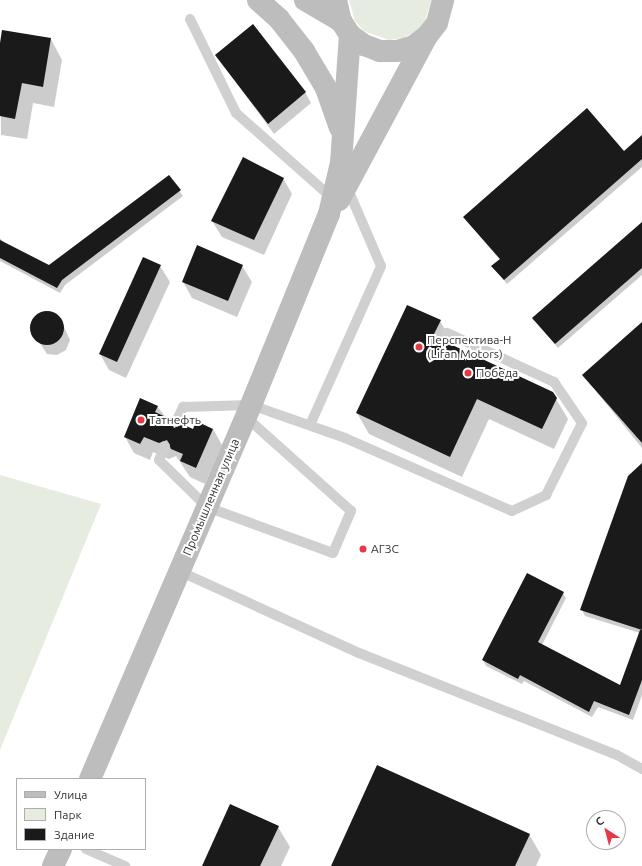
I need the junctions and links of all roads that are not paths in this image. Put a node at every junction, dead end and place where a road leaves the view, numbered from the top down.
1 (258, 0) edge
2 (305, 0) edge
3 (336, 0) edge
4 (444, 2) edge
5 (190, 19) dead end
6 (345, 28) junction
7 (427, 36) junction
8 (342, 139) junction
9 (336, 200) junction
10 (447, 333) dead end
11 (249, 411) junction
12 (176, 422) dead end
13 (310, 425) junction
14 (165, 446) dead end
15 (207, 507) junction
16 (180, 571) junction
17 (642, 769) edge
18 (90, 778) edge
19 (60, 850) edge
20 (88, 850) edge
21 (53, 866) edge
22 (125, 866) edge

1 - 8 main road
2 - 6 main road
3 - 6 main road
4 - 7 main road
5 - 9 lane
6 - 7 main road
6 - 8 main road
7 - 9 main road
8 - 9 main road
9 - 11 main road, Промышленная улица
9 - 13 lane
10 - 13 lane
11 - 12 lane
11 - 13 lane
11 - 15 main road, Промышленная улица
11 - 15 lane
14 - 15 lane
15 - 16 main road, Промышленная улица
16 - 17 lane
16 - 18 main road, Промышленная улица
19 - 21 main road
20 - 22 lane

